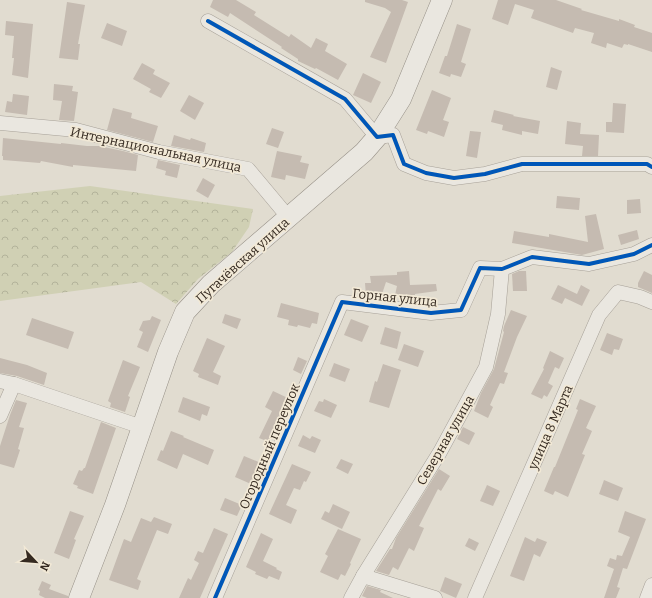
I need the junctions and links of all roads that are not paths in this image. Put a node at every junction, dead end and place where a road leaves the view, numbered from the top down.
1 (442, 0) edge
2 (208, 21) dead end
3 (0, 124) edge
4 (377, 137) junction
5 (652, 167) edge
6 (289, 218) junction
7 (652, 245) edge
8 (502, 269) junction
9 (342, 302) joint
10 (652, 302) edge
11 (0, 381) edge
12 (14, 384) junction
13 (0, 416) edge
14 (142, 427) junction
15 (363, 576) junction
16 (652, 585) edge
17 (79, 598) edge
18 (215, 598) edge
19 (351, 598) edge
20 (435, 598) edge
21 (475, 598) edge
22 (647, 598) edge

1 - 4 main road, Пугачёвская улица
2 - 4 street
3 - 6 street, Интернациональная улица
4 - 5 street
4 - 6 main road, Пугачёвская улица
6 - 14 main road, Пугачёвская улица
7 - 8 street, Горная улица
8 - 9 street, Горная улица
8 - 15 street, Северная улица
9 - 18 street, Огородный переулок
10 - 21 street, улица 8 Марта
11 - 12 street
12 - 13 street
12 - 14 street
14 - 17 main road, Пугачёвская улица
15 - 19 street, Северная улица
15 - 20 street
16 - 22 street

